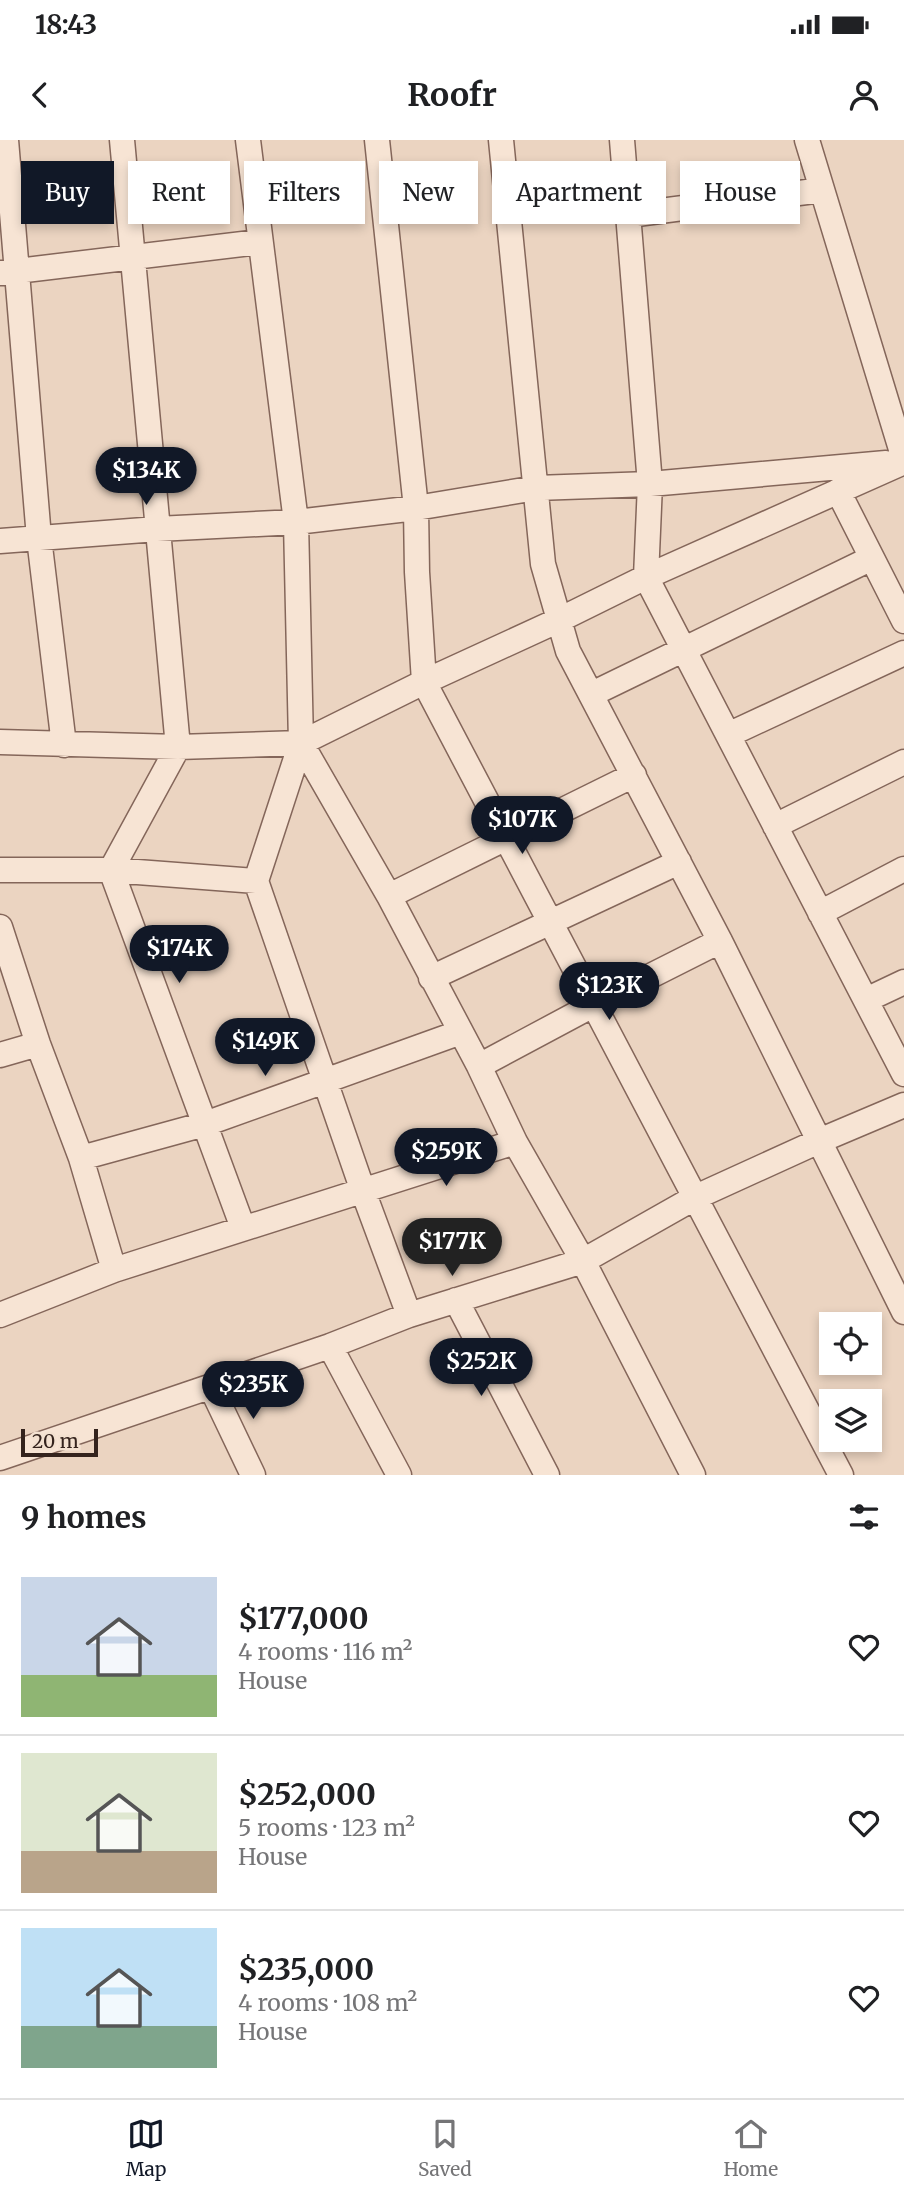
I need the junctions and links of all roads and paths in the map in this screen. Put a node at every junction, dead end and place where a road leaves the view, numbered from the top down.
1 (6, 140) edge
2 (122, 140) edge
3 (248, 140) edge
4 (377, 140) edge
5 (501, 140) edge
6 (622, 140) edge
7 (807, 140) edge
8 (624, 161) edge
9 (822, 190) junction
10 (666, 210) edge
11 (630, 224) edge
12 (259, 243) junction
13 (133, 259) junction
14 (9, 273) edge
15 (904, 461) edge
16 (650, 484) junction
17 (536, 488) junction
18 (838, 491) junction
19 (416, 508) junction
20 (296, 522) junction
21 (157, 529) junction
22 (39, 538) junction
23 (0, 541) edge
24 (872, 558) junction
25 (646, 577) junction
26 (901, 608) edge
27 (559, 620) junction
28 (683, 649) junction
29 (904, 653) edge
30 (424, 682) junction
31 (592, 694) junction
32 (728, 735) junction
33 (0, 742) edge
34 (301, 743) junction
35 (64, 745) junction
36 (178, 747) junction
37 (904, 762) edge
38 (634, 775) junction
39 (775, 826) junction
40 (507, 838) junction
41 (679, 862) junction
42 (904, 869) edge
43 (0, 870) edge
44 (111, 870) junction
45 (256, 881) junction
46 (389, 896) junction
47 (820, 913) junction
48 (550, 921) junction
49 (0, 927) edge
50 (720, 941) junction
51 (431, 978) junction
52 (904, 982) edge
53 (866, 1000) junction
54 (593, 1005) junction
55 (461, 1032) junction
56 (38, 1044) junction
57 (0, 1055) edge
58 (479, 1066) junction
59 (904, 1074) edge
60 (324, 1081) junction
61 (904, 1105) edge
62 (205, 1124) junction
63 (819, 1141) junction
64 (515, 1142) junction
65 (81, 1158) junction
66 (363, 1191) junction
67 (696, 1197) junction
68 (243, 1228) junction
69 (583, 1261) junction
70 (114, 1270) junction
71 (456, 1300) junction
72 (904, 1312) edge
73 (0, 1315) edge
74 (409, 1315) junction
75 (330, 1346) junction
76 (211, 1387) junction
77 (0, 1458) edge
78 (253, 1475) edge
79 (399, 1475) edge
80 (547, 1475) edge
81 (693, 1475) edge
82 (841, 1475) edge

1 - 14 street
2 - 13 street
3 - 12 street
4 - 19 street
5 - 17 street
6 - 8 street
7 - 9 street
9 - 10 street
9 - 15 street
11 - 16 street
12 - 13 street
12 - 20 street
13 - 14 street
13 - 21 street
14 - 22 street
15 - 16 street
15 - 18 street
16 - 17 street
16 - 25 street
17 - 19 street
17 - 27 street
18 - 24 street
18 - 25 street
19 - 20 street
19 - 30 street
20 - 21 street
20 - 34 street
21 - 22 street
21 - 36 street
22 - 23 street
22 - 35 street
24 - 26 street
24 - 28 street
25 - 27 street
25 - 28 street
27 - 30 street
27 - 31 street
28 - 31 street
28 - 32 street
29 - 32 street
30 - 34 street
30 - 40 street
31 - 38 street
32 - 39 street
33 - 35 street
34 - 36 street
34 - 45 street
34 - 46 street
35 - 36 street
36 - 44 street
37 - 39 street
38 - 40 street
38 - 41 street
39 - 47 street
40 - 46 street
40 - 48 street
41 - 48 street
41 - 50 street
42 - 47 street
43 - 44 street
44 - 45 street
44 - 62 street
45 - 60 street
46 - 51 street
47 - 53 street
48 - 51 street
48 - 54 street
49 - 56 street
50 - 54 street
50 - 63 street
51 - 55 street
52 - 53 street
53 - 59 street
54 - 58 street
54 - 67 street
55 - 58 street
55 - 60 street
56 - 57 street
56 - 65 street
58 - 64 street
60 - 62 street
60 - 66 street
61 - 63 street
62 - 65 street
62 - 68 street
63 - 67 street
63 - 72 street
64 - 66 street
64 - 69 street
65 - 70 street
66 - 68 street
66 - 74 street
67 - 69 street
67 - 82 street
68 - 70 street
69 - 71 street
69 - 81 street
70 - 73 street
71 - 74 street
71 - 80 street
74 - 75 street
75 - 76 street
75 - 79 street
76 - 77 street
76 - 78 street

